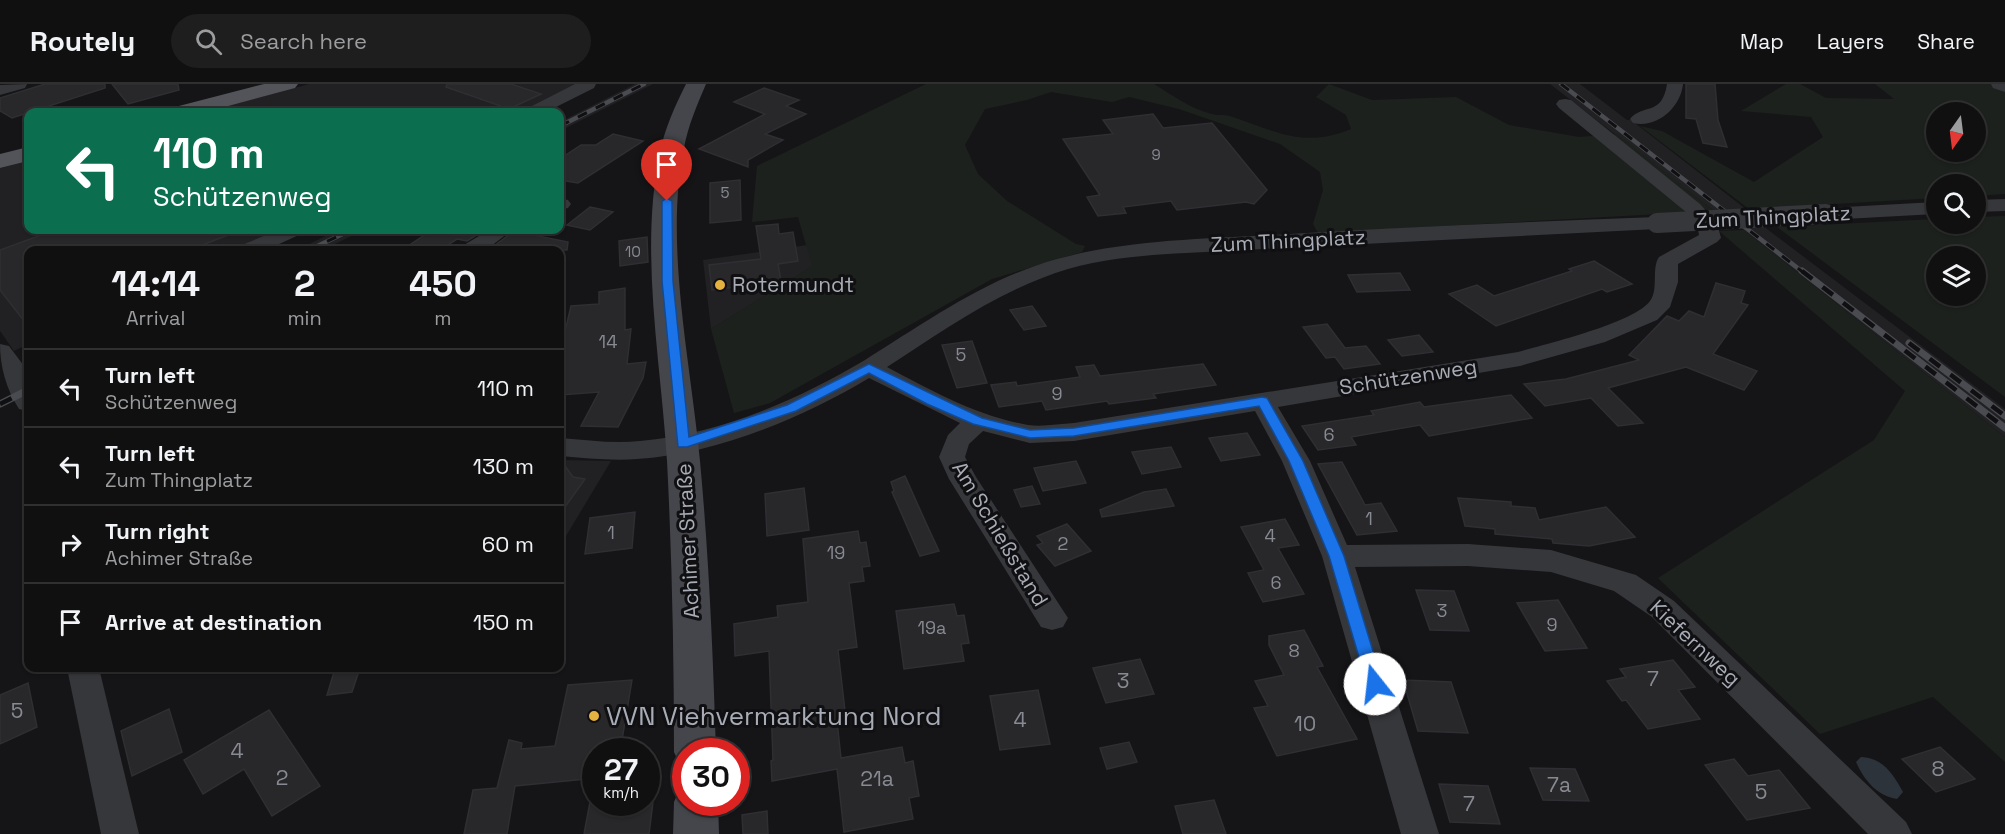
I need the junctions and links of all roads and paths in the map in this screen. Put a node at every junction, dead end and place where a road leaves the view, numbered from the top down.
1 (19, 84) edge
2 (288, 84) edge
3 (588, 84) edge
4 (696, 84) edge
5 (1676, 84) edge
6 (1999, 84) edge
7 (2005, 87) edge
8 (0, 90) edge
9 (1566, 105) dead end
10 (198, 108) edge
11 (542, 108) edge
12 (1639, 119) dead end
13 (24, 155) edge
14 (0, 161) edge
15 (2005, 205) edge
16 (1986, 206) edge
17 (1926, 209) edge
18 (285, 234) edge
19 (496, 234) edge
20 (259, 246) edge
21 (478, 246) edge
22 (13, 357) edge
23 (869, 368) junction
24 (24, 391) edge
25 (1262, 401) junction
26 (978, 421) junction
27 (682, 444) junction
28 (564, 447) edge
29 (1337, 556) junction
30 (1052, 618) dead end
31 (84, 672) edge
32 (695, 738) edge
33 (696, 816) edge
34 (120, 834) edge
35 (696, 834) edge
36 (1420, 834) edge
37 (1893, 834) edge

1 - 8 street
2 - 10 main road
3 - 11 street
4 - 27 main road, Achimer Straße
5 - 12 street
6 - 7 street
9 - 25 street, Schützenweg
13 - 14 main road
15 - 16 street
17 - 23 street, Zum Thingplatz, bridge
18 - 20 street
19 - 21 street
22 - 24 street
23 - 26 street, Schützenweg
23 - 27 street, Zum Thingplatz
25 - 26 street, Schützenweg
25 - 29 street
26 - 30 street, Am Schießstand
27 - 28 street, Zum Thingplatz
27 - 32 main road, Achimer Straße
29 - 36 street
29 - 37 street, Kiefernweg
31 - 34 street
33 - 35 main road

